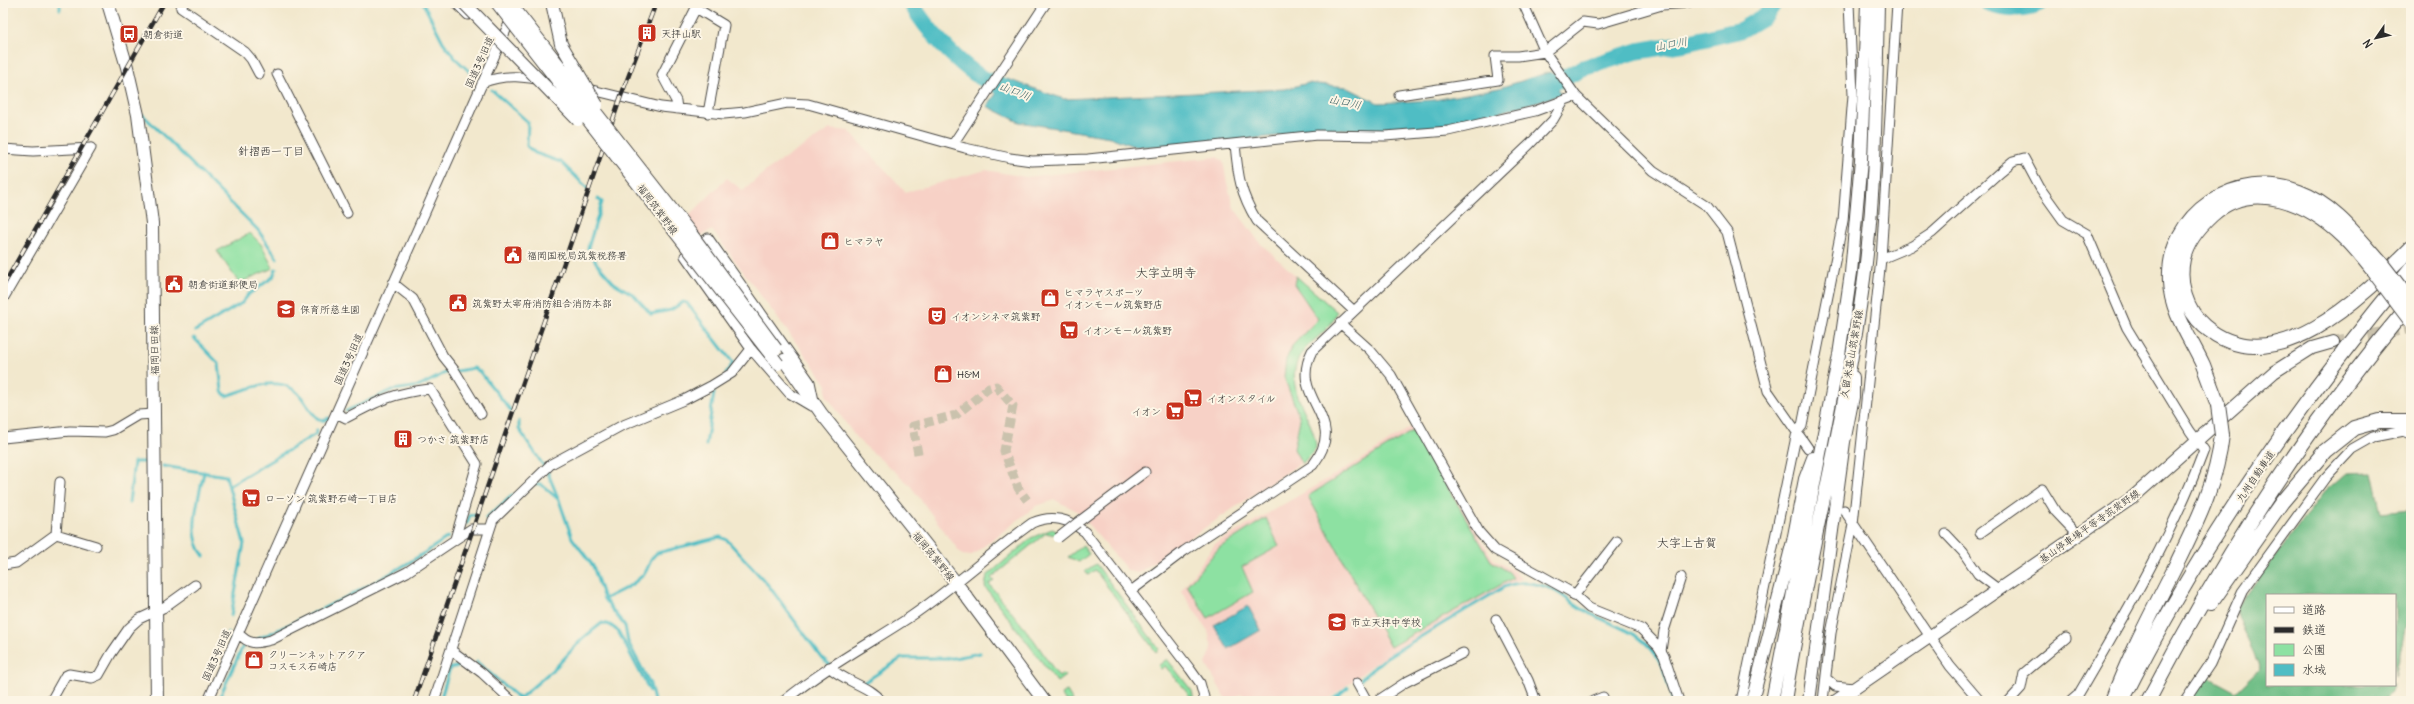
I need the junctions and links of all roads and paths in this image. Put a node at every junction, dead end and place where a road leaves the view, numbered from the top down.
1 (108, 3) edge
2 (183, 3) edge
3 (456, 3) edge
4 (464, 3) edge
5 (497, 3) edge
6 (510, 3) edge
7 (518, 3) edge
8 (552, 3) edge
9 (1046, 3) edge
10 (1523, 3) edge
11 (1690, 3) edge
12 (1848, 3) edge
13 (1867, 3) edge
14 (1878, 3) edge
15 (1897, 3) edge
16 (1662, 4) edge
17 (499, 45) junction
18 (1545, 52) junction
19 (259, 74) dead end
20 (277, 74) dead end
21 (482, 83) junction
22 (1399, 95) dead end
23 (1576, 96) junction
24 (1564, 101) junction
25 (677, 110) junction
26 (708, 113) junction
27 (953, 144) junction
28 (1235, 144) junction
29 (622, 147) junction
30 (3, 149) edge
31 (640, 186) junction
32 (347, 213) dead end
33 (2411, 248) edge
34 (1881, 260) junction
35 (2376, 266) junction
36 (2411, 268) edge
37 (393, 283) junction
38 (3, 299) edge
39 (2411, 302) edge
40 (1354, 311) junction
41 (1340, 323) junction
42 (2410, 325) edge
43 (2333, 342) tunnel mouth
44 (751, 349) junction
45 (1852, 352) junction
46 (781, 362) junction
47 (812, 403) junction
48 (336, 413) junction
49 (154, 414) junction
50 (481, 414) dead end
51 (2411, 421) edge
52 (1824, 430) junction
53 (1797, 432) junction
54 (2411, 434) edge
55 (3, 438) edge
56 (2198, 441) junction
57 (1808, 448) dead end
58 (1145, 472) dead end
59 (60, 482) dead end
60 (1844, 510) dead end
61 (1853, 524) junction
62 (489, 529) junction
63 (1980, 533) dead end
64 (56, 534) junction
65 (1946, 534) dead end
66 (2077, 534) junction
67 (1058, 538) dead end
68 (455, 539) junction
69 (1617, 541) dead end
70 (96, 546) dead end
71 (3, 565) edge
72 (1681, 577) dead end
73 (957, 584) junction
74 (195, 585) dead end
75 (1998, 589) junction
76 (1131, 591) junction
77 (1574, 596) junction
78 (157, 610) junction
79 (1496, 619) dead end
80 (238, 633) junction
81 (1930, 636) junction
82 (2066, 638) dead end
83 (451, 650) junction
84 (1661, 651) junction
85 (1463, 653) dead end
86 (2168, 663) junction
87 (829, 667) junction
88 (1826, 678) junction
89 (1357, 683) dead end
90 (1854, 688) junction
91 (1603, 697) dead end
92 (51, 701) edge
93 (157, 701) edge
94 (208, 701) edge
95 (434, 701) edge
96 (512, 701) edge
97 (784, 701) edge
98 (881, 701) edge
99 (1044, 701) edge
100 (1205, 701) edge
101 (1367, 701) edge
102 (1377, 701) edge
103 (1536, 701) edge
104 (1593, 701) edge
105 (1679, 701) edge
106 (1741, 701) edge
107 (1752, 701) edge
108 (1772, 701) edge
109 (1785, 701) edge
110 (1809, 701) edge
111 (1823, 701) edge
112 (1836, 701) edge
113 (1980, 701) edge
114 (2009, 701) edge
115 (2071, 701) edge
116 (2112, 701) edge
117 (2122, 701) edge
118 (2148, 701) edge
119 (2185, 701) edge

1 - 49 main road, 福岡日田線
2 - 19 street
3 - 17 street
4 - 31 main road, bridge
5 - 31 main road, 福岡筑紫野線, bridge
6 - 29 main road, 福岡筑紫野線, bridge
7 - 17 street, 国道3号旧道
8 - 29 main road, bridge
9 - 27 street
10 - 18 street
11 - 16 street
12 - 53 street
13 - 52 main road, 久留米基山筑紫野線
14 - 45 main road, 久留米基山筑紫野線
15 - 34 street
16 - 18 street
17 - 21 street, 国道3号旧道
18 - 22 street
18 - 23 street
20 - 32 street
21 - 25 street
21 - 37 street, 国道3号旧道
23 - 24 street
23 - 53 street
24 - 28 street
24 - 40 street
25 - 26 street
25 - 26 street
26 - 27 street
27 - 28 street
28 - 40 street
29 - 46 main road, 福岡筑紫野線, bridge
30 - 38 street
31 - 46 main road, 福岡筑紫野線, bridge
33 - 35 highway
34 - 56 street
34 - 61 street
35 - 39 highway, bridge
35 - 42 highway, bridge
35 - 116 highway, bridge
36 - 117 highway, 九州自動車道
37 - 48 street, 国道3号旧道
37 - 50 street
39 - 86 highway, 九州自動車道
40 - 41 street
41 - 76 street
41 - 77 street
43 - 56 main road, 基山停車場平等寺筑紫野線
44 - 47 street
44 - 47 street
44 - 62 street
45 - 109 main road, 久留米基山筑紫野線
45 - 110 main road
46 - 47 main road, 福岡筑紫野線
47 - 73 main road, 福岡筑紫野線
48 - 68 street
48 - 80 street, 国道3号旧道
49 - 55 street
49 - 78 main road, 福岡日田線
51 - 86 highway
52 - 107 main road
52 - 108 main road, 久留米基山筑紫野線
53 - 57 street
53 - 106 street
54 - 119 street
56 - 66 main road, 基山停車場平等寺筑紫野線
56 - 115 street
58 - 67 street, bridge
59 - 64 street
60 - 61 street
61 - 81 street
61 - 88 street
62 - 68 street
62 - 83 street
63 - 66 street
64 - 70 street
64 - 71 street
65 - 75 street
66 - 75 main road, 基山停車場平等寺筑紫野線
68 - 80 street
69 - 77 street
72 - 84 street
73 - 76 street
73 - 87 street
73 - 99 main road, 福岡筑紫野線
74 - 78 street
75 - 81 main road, 基山停車場平等寺筑紫野線
76 - 100 street
77 - 84 street
78 - 92 street
78 - 93 main road, 福岡日田線
79 - 103 street
80 - 94 street, 国道3号旧道
81 - 90 main road, 基山停車場平等寺筑紫野線
81 - 113 street
82 - 114 street
83 - 95 street
83 - 96 street
84 - 105 street
85 - 102 street
86 - 118 highway, 九州自動車道
87 - 97 street
87 - 98 street
88 - 90 street
88 - 111 street
89 - 101 street
90 - 112 main road, 基山停車場平等寺筑紫野線
91 - 104 street

